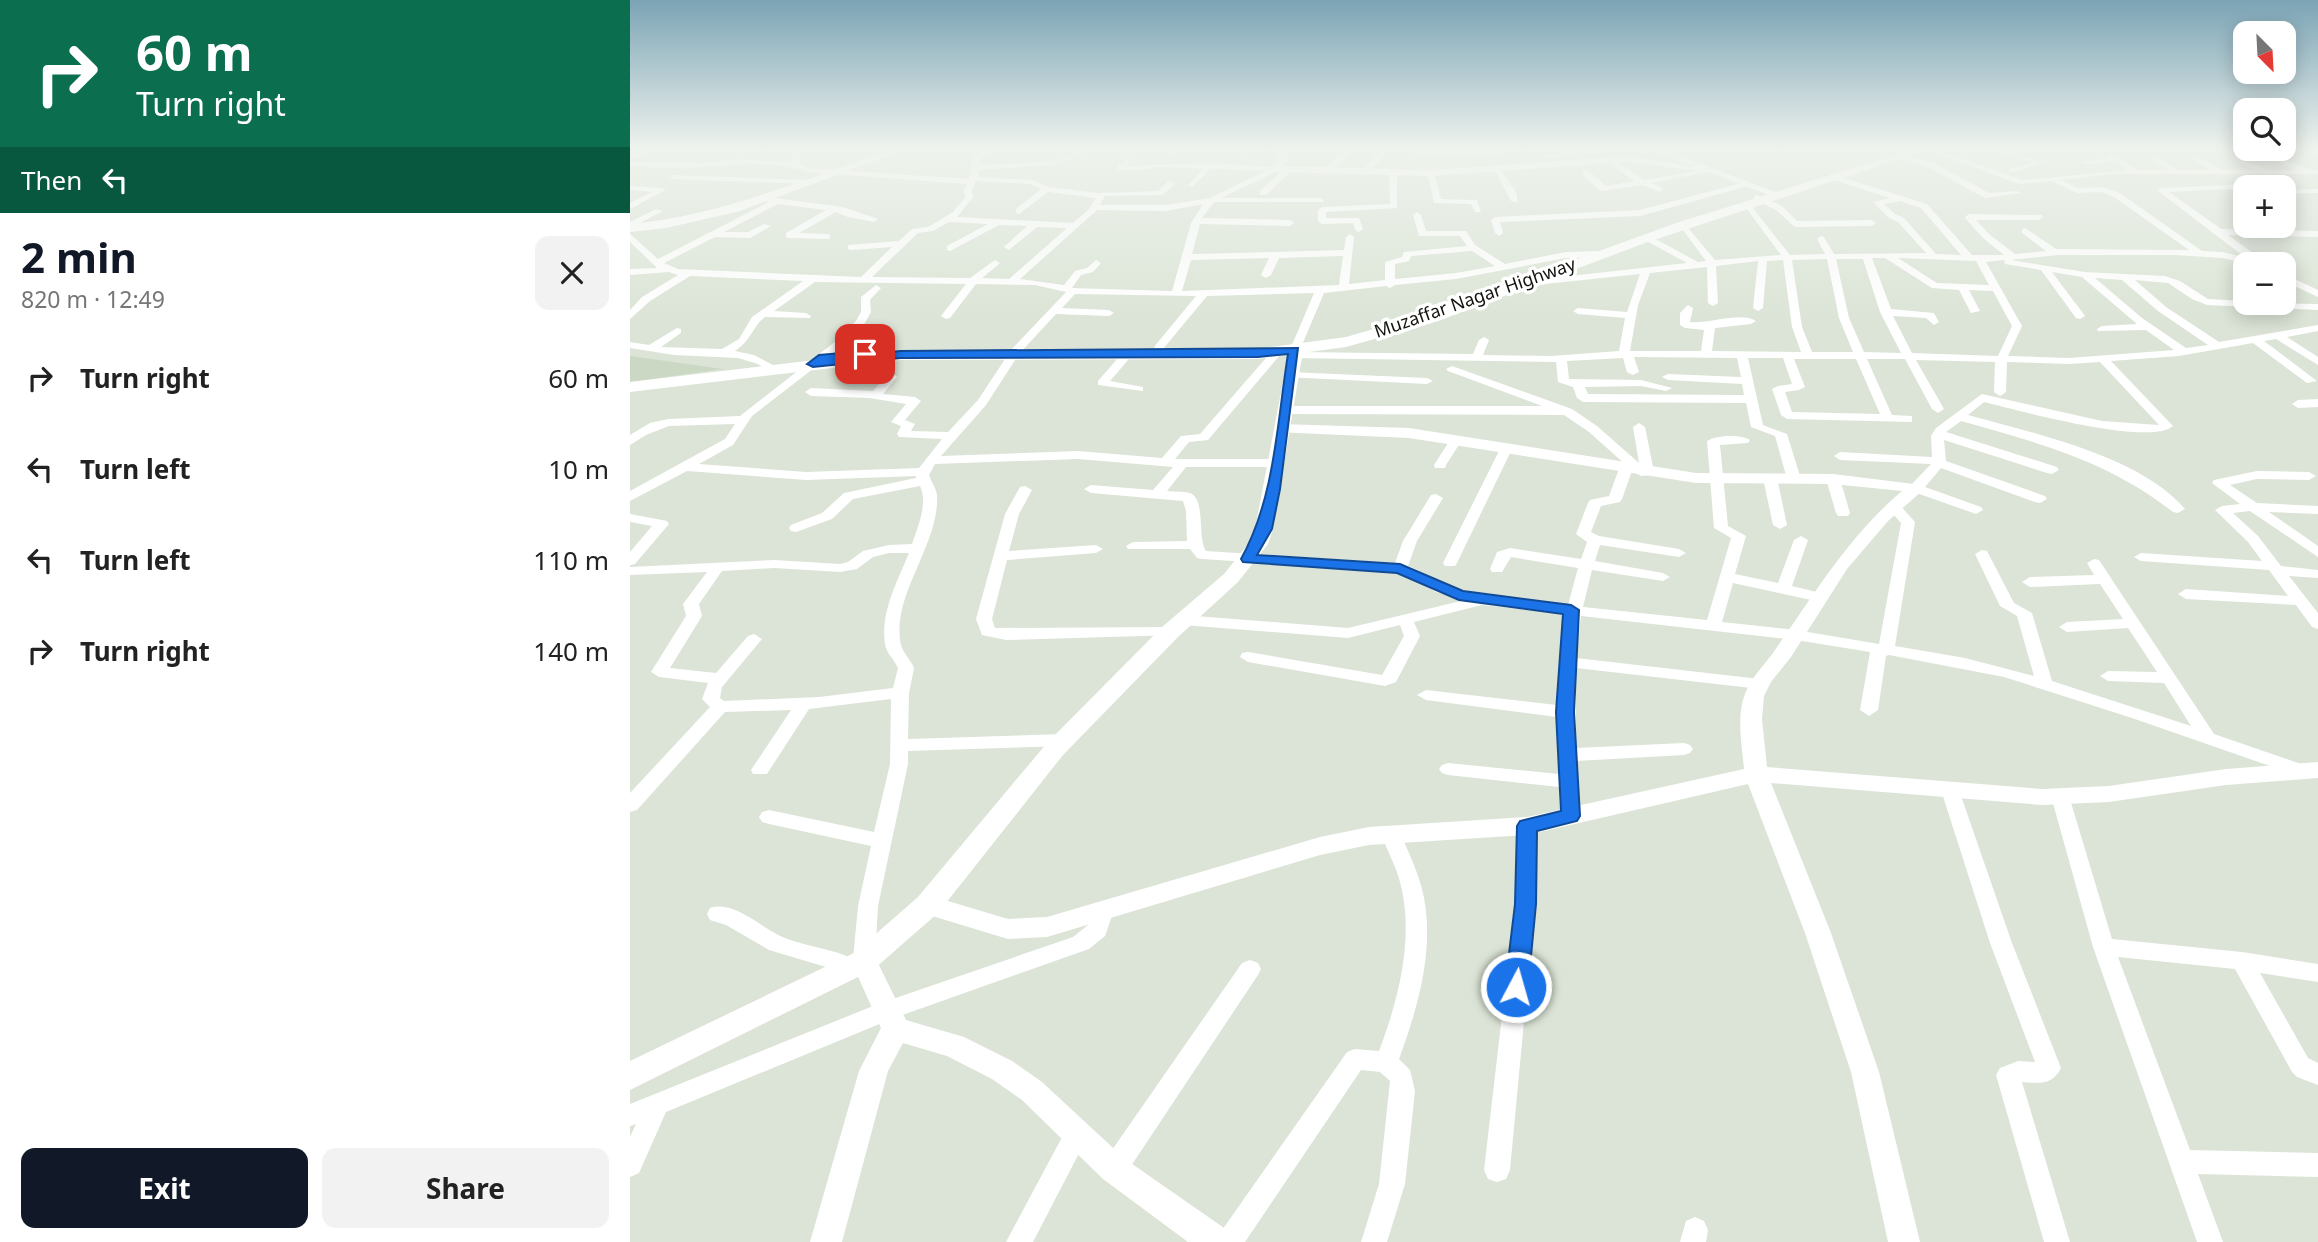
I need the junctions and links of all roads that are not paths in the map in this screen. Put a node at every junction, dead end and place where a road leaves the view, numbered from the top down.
1 (745, 206) edge
2 (759, 206) edge
3 (813, 206) edge
4 (962, 206) edge
5 (1025, 206) edge
6 (1178, 206) edge
7 (1206, 206) edge
8 (1394, 206) edge
9 (1476, 206) edge
10 (1549, 206) edge
11 (1666, 206) edge
12 (1740, 206) edge
13 (1741, 206) edge
14 (1767, 206) edge
15 (1776, 206) edge
16 (1881, 206) edge
17 (1922, 206) edge
18 (2133, 206) edge
19 (2181, 206) edge
20 (1095, 207) joint
21 (1140, 208) junction
22 (835, 209) junction
23 (1478, 210) dead end
24 (659, 211) dead end
25 (1019, 211) dead end
26 (1417, 215) dead end
27 (1555, 217) junction
28 (2039, 217) dead end
29 (874, 219) dead end
30 (946, 219) junction
31 (1128, 221) dead end
32 (1198, 221) junction
33 (999, 222) junction
34 (1290, 223) dead end
35 (1872, 223) dead end
36 (1035, 224) junction
37 (630, 226) edge
38 (767, 226) dead end
39 (1073, 226) junction
40 (1684, 226) junction
41 (1359, 229) dead end
42 (2025, 231) dead end
43 (2217, 232) junction
44 (711, 233) junction
45 (1499, 233) dead end
46 (2317, 235) edge
47 (630, 237) edge
48 (827, 237) dead end
49 (1350, 237) dead end
50 (1648, 238) junction
51 (1821, 239) dead end
52 (900, 244) junction
53 (851, 247) dead end
54 (1009, 247) dead end
55 (950, 248) dead end
56 (1474, 248) junction
57 (2198, 252) junction
58 (2246, 252) edge
59 (1349, 253) junction
60 (2055, 253) junction
61 (1592, 254) junction
62 (1275, 255) junction
63 (1887, 255) junction
64 (1831, 256) junction
65 (1867, 256) junction
66 (1933, 256) junction
67 (1187, 257) junction
68 (1787, 257) junction
69 (2013, 257) junction
70 (1763, 258) junction
71 (1980, 258) junction
72 (2233, 258) edge
73 (1711, 261) junction
74 (657, 263) junction
75 (995, 263) dead end
76 (1096, 263) dead end
77 (1694, 263) junction
78 (1506, 268) junction
79 (667, 270) junction
80 (1646, 270) junction
81 (2045, 270) junction
82 (630, 272) edge
83 (689, 272) junction
84 (1266, 275) dead end
85 (2085, 275) junction
86 (764, 276) junction
87 (2125, 277) junction
88 (813, 279) junction
89 (864, 279) junction
90 (974, 280) junction
91 (1012, 281) junction
92 (2296, 282) edge
93 (1526, 283) junction
94 (1390, 285) junction
95 (1962, 287) junction
96 (747, 288) dead end
97 (876, 288) dead end
98 (1994, 288) junction
99 (1343, 289) junction
100 (1069, 290) junction
101 (1320, 290) junction
102 (1204, 293) junction
103 (1176, 294) junction
104 (2318, 294) edge
105 (1713, 303) dead end
106 (2318, 307) edge
107 (1688, 308) dead end
108 (1758, 308) dead end
109 (1053, 311) junction
110 (1577, 311) dead end
111 (1885, 312) junction
112 (1975, 312) dead end
113 (1109, 313) dead end
114 (763, 314) junction
115 (1632, 315) junction
116 (630, 316) edge
117 (806, 316) dead end
118 (946, 316) dead end
119 (2080, 316) dead end
120 (1751, 321) dead end
121 (1934, 322) dead end
122 (1709, 327) junction
123 (2147, 327) junction
124 (2318, 328) edge
125 (2102, 329) dead end
126 (677, 331) dead end
127 (2277, 335) junction
128 (1484, 340) dead end
129 (2256, 340) junction
130 (630, 345) edge
131 (1159, 347) junction
132 (2219, 347) junction
133 (651, 349) junction
134 (1017, 350) junction
135 (2184, 352) junction
136 (1128, 353) junction
137 (1626, 354) junction
138 (721, 355) junction
139 (1290, 356) junction
140 (1706, 356) junction
141 (1860, 356) junction
142 (1908, 356) junction
143 (1477, 357) junction
144 (1742, 357) junction
145 (1788, 357) junction
146 (1808, 357) junction
147 (1561, 358) junction
148 (2001, 360) junction
149 (2104, 360) junction
150 (816, 361) junction
151 (2318, 362) edge
152 (769, 366) junction
153 (1452, 369) dead end
154 (1633, 372) dead end
155 (891, 377) dead end
156 (1427, 381) dead end
157 (1747, 381) junction
158 (2311, 381) dead end
159 (1578, 384) junction
160 (630, 385) edge
161 (1139, 389) dead end
162 (811, 392) dead end
163 (2000, 392) dead end
164 (876, 395) junction
165 (1751, 400) junction
166 (2318, 403) edge
167 (2298, 404) dead end
168 (1938, 409) dead end
169 (1563, 410) junction
170 (1961, 417) junction
171 (1888, 419) junction
172 (1908, 419) dead end
173 (742, 420) junction
174 (1282, 420) junction
175 (630, 427) edge
176 (649, 427) junction
177 (1639, 427) dead end
178 (1938, 434) junction
179 (952, 436) junction
180 (1456, 440) junction
181 (1744, 440) dead end
182 (630, 442) edge
183 (1506, 449) junction
184 (1840, 456) dead end
185 (1939, 462) junction
186 (1165, 463) junction
187 (1276, 463) junction
188 (1182, 464) junction
189 (1440, 465) dead end
190 (688, 467) junction
191 (2052, 470) dead end
192 (926, 471) junction
193 (1638, 471) junction
194 (2309, 476) dead end
195 (1718, 478) junction
196 (1770, 478) junction
197 (1794, 478) junction
198 (1833, 479) junction
199 (1916, 488) junction
200 (1091, 489) dead end
201 (1025, 490) dead end
202 (1158, 494) junction
203 (630, 497) edge
204 (1436, 498) dead end
205 (2040, 499) dead end
206 (1894, 507) junction
207 (2249, 507) junction
208 (2178, 509) dead end
209 (1976, 510) dead end
210 (2318, 510) edge
211 (1843, 513) dead end
212 (630, 518) edge
213 (1780, 525) dead end
214 (796, 528) dead end
215 (1595, 540) junction
216 (1801, 540) dead end
217 (1195, 545) junction
218 (1133, 546) dead end
219 (919, 548) junction
220 (1096, 550) dead end
221 (1679, 553) dead end
222 (2318, 553) edge
223 (1982, 554) dead end
224 (1000, 555) junction
225 (2141, 556) dead end
226 (1248, 559) junction
227 (630, 561) edge
228 (1450, 563) dead end
229 (2094, 563) dead end
230 (1585, 564) junction
231 (717, 568) junction
232 (1400, 568) junction
233 (2275, 568) junction
234 (1497, 569) dead end
235 (630, 571) edge
236 (2318, 573) edge
237 (1663, 577) dead end
238 (1727, 577) junction
239 (2105, 579) junction
240 (2030, 582) dead end
241 (1783, 589) junction
242 (2186, 594) dead end
243 (1820, 597) junction
244 (1482, 600) junction
245 (2300, 601) junction
246 (1571, 610) junction
247 (1406, 620) junction
248 (2133, 623) junction
249 (2318, 624) edge
250 (1176, 626) junction
251 (1713, 626) junction
252 (2067, 627) dead end
253 (1796, 635) junction
254 (754, 639) dead end
255 (1882, 650) junction
256 (1248, 657) dead end
257 (1568, 662) junction
258 (2108, 676) dead end
259 (2169, 678) junction
260 (720, 679) junction
261 (1760, 684) junction
262 (2045, 685) junction
263 (901, 693) junction
264 (1426, 695) dead end
265 (804, 704) junction
266 (720, 707) junction
267 (1868, 710) dead end
268 (1565, 712) junction
269 (2208, 738) junction
270 (1064, 740) junction
271 (901, 746) junction
272 (1684, 749) dead end
273 (1567, 755) junction
274 (1448, 769) dead end
275 (760, 770) dead end
276 (2309, 770) edge
277 (1756, 774) junction
278 (1569, 782) junction
279 (1950, 790) junction
280 (2060, 796) junction
281 (630, 805) edge
282 (1570, 816) junction
283 (769, 817) dead end
284 (1527, 826) junction
285 (1391, 835) junction
286 (882, 841) junction
287 (928, 905) junction
288 (1104, 910) junction
289 (718, 914) dead end
290 (2104, 947) junction
291 (2242, 961) junction
292 (857, 964) junction
293 (1250, 969) dead end
294 (2318, 973) edge
295 (892, 1020) junction
296 (1386, 1062) junction
297 (2318, 1073) edge
298 (630, 1076) edge
299 (657, 1105) junction
300 (630, 1115) edge
301 (1077, 1134) junction
302 (2182, 1162) junction
303 (630, 1165) edge
304 (2318, 1165) edge
305 (1114, 1169) junction
306 (1497, 1170) dead end
307 (826, 1242) edge
308 (1019, 1242) edge
309 (1215, 1242) edge
310 (1229, 1242) edge
311 (1374, 1242) edge
312 (1904, 1242) edge
313 (2057, 1242) edge
314 (2210, 1242) edge

1 - 37 main road
2 - 44 street
3 - 22 street
4 - 30 street
5 - 25 street
6 - 21 street
7 - 32 street
8 - 41 street
9 - 23 street
10 - 27 street
11 - 27 street
12 - 61 main road, Muzaffar Nagar Highway
13 - 40 main road, Muzaffar Nagar Highway
14 - 68 street
15 - 35 street
16 - 66 street
17 - 71 street
18 - 57 street
19 - 43 street
20 - 21 street
20 - 39 street
21 - 31 street
22 - 29 street
22 - 48 street
24 - 37 street
26 - 56 street
27 - 45 street
28 - 69 street
30 - 33 street
30 - 52 street
32 - 34 street
32 - 67 street
33 - 36 street
33 - 55 street
36 - 39 street
36 - 54 street
38 - 44 street
39 - 91 street
40 - 50 main road, Muzaffar Nagar Highway
40 - 73 street
42 - 60 street
43 - 46 street
43 - 58 street
44 - 74 street
47 - 74 street
49 - 59 street
50 - 61 main road, Muzaffar Nagar Highway
50 - 77 street
51 - 64 street
52 - 53 street
52 - 89 street
56 - 78 street
56 - 94 street
57 - 60 street
57 - 72 street
59 - 62 street
59 - 99 street
60 - 69 street
61 - 78 street
61 - 93 main road, Muzaffar Nagar Highway
61 - 139 main road, Muzaffar Nagar Highway
62 - 67 street
62 - 84 street
63 - 65 street
63 - 66 street
63 - 95 street
64 - 65 street
64 - 68 street
64 - 141 street
65 - 111 street
66 - 71 street
67 - 103 street
68 - 70 street
68 - 146 street
69 - 71 street
70 - 73 street
70 - 108 street
71 - 81 street
71 - 98 street
73 - 77 street
73 - 105 street
74 - 79 street
75 - 90 street
76 - 100 street
77 - 80 street
78 - 94 street
79 - 82 street
79 - 83 street
80 - 93 street
80 - 115 street
81 - 85 street
81 - 119 street
83 - 86 street
83 - 116 street
85 - 87 street
85 - 123 street
86 - 88 street
86 - 96 street
87 - 106 street
87 - 132 street
88 - 89 street
88 - 114 street
89 - 90 street
90 - 91 street
90 - 118 street
91 - 100 street
92 - 104 street
93 - 139 main road, Muzaffar Nagar Highway
94 - 99 street
95 - 98 street
95 - 112 street
97 - 150 street
98 - 148 street
99 - 101 street
100 - 103 street
100 - 109 street
101 - 102 street
101 - 139 street
102 - 103 street
102 - 131 street
107 - 122 street
109 - 113 street
109 - 134 street
110 - 115 street
111 - 121 street
111 - 142 street
114 - 117 street
114 - 138 street
115 - 137 street
120 - 122 street
122 - 140 street
123 - 125 street
123 - 135 street
124 - 127 street
126 - 133 street
127 - 129 street
127 - 151 street
128 - 143 street
129 - 132 street
129 - 158 street
130 - 133 street
131 - 134 main road, Muzaffar Nagar Highway
131 - 139 main road, Muzaffar Nagar Highway
132 - 135 street
133 - 138 street
134 - 136 main road, Muzaffar Nagar Highway
134 - 150 main road, Muzaffar Nagar Highway
134 - 179 street
135 - 149 street
136 - 139 main road, Muzaffar Nagar Highway
136 - 161 street
137 - 140 street
137 - 147 street
137 - 154 street
138 - 152 street
139 - 143 street
139 - 156 street
139 - 174 main road
139 - 186 street
140 - 144 street
141 - 142 street
141 - 146 street
141 - 171 street
142 - 148 street
142 - 168 street
143 - 147 street
144 - 145 street
144 - 157 street
145 - 146 street
145 - 171 street
147 - 159 street
148 - 149 street
148 - 163 street
149 - 170 street
150 - 152 main road, Muzaffar Nagar Highway
150 - 173 street
152 - 160 main road, Muzaffar Nagar Highway
153 - 169 street
155 - 164 street
157 - 159 street
157 - 165 street
159 - 165 street
162 - 164 street
164 - 179 street
165 - 197 street
166 - 167 street
169 - 174 street
169 - 193 street
170 - 178 street
170 - 208 street
171 - 172 street
173 - 176 street
173 - 190 street
174 - 180 street
174 - 187 main road
175 - 176 street
176 - 182 street
177 - 193 street
178 - 185 street
178 - 191 street
179 - 192 street
180 - 183 street
180 - 189 street
181 - 195 street
183 - 193 street
183 - 228 street
184 - 185 street
185 - 199 street
185 - 205 street
186 - 188 street
186 - 192 street
187 - 188 street
187 - 226 main road
188 - 202 street
190 - 192 street
190 - 203 street
192 - 214 street
192 - 219 street
193 - 195 street
193 - 215 street
194 - 207 street
195 - 196 street
195 - 238 street
196 - 197 street
196 - 213 street
197 - 198 street
198 - 199 street
198 - 211 street
199 - 206 street
199 - 209 street
200 - 202 street
201 - 224 street
202 - 217 street
204 - 232 street
206 - 243 street
206 - 255 street
207 - 210 street
207 - 222 street
207 - 233 street
212 - 227 street
215 - 221 street
215 - 230 street
216 - 241 street
217 - 218 street
217 - 226 street
219 - 231 street
219 - 263 street
220 - 224 street
223 - 262 street
224 - 250 street
225 - 233 street
226 - 232 street
226 - 250 main road
229 - 239 street
230 - 234 street
230 - 237 street
230 - 246 street
231 - 235 street
231 - 260 street
232 - 244 street
233 - 236 street
233 - 245 street
238 - 241 street
238 - 251 street
239 - 240 street
239 - 248 street
241 - 243 street
242 - 245 street
243 - 253 street
244 - 246 street
244 - 247 street
245 - 249 street
246 - 251 street
246 - 257 street
247 - 250 street
247 - 256 street
248 - 252 street
248 - 259 street
250 - 270 main road
251 - 253 street
253 - 255 street
253 - 261 street
254 - 260 street
255 - 262 street
255 - 267 street
257 - 261 street
257 - 268 street
258 - 259 street
259 - 269 street
260 - 266 street
261 - 277 street
262 - 269 street
263 - 265 street
263 - 271 street
264 - 268 street
265 - 266 street
265 - 275 street
266 - 281 street
268 - 273 street
269 - 276 street
270 - 271 street
270 - 287 main road
271 - 286 street
272 - 273 street
273 - 278 street
274 - 278 street
276 - 280 street
277 - 279 street
277 - 282 street
277 - 312 street
278 - 282 street
279 - 280 street
279 - 313 street
280 - 290 street
282 - 284 street
283 - 286 street
284 - 285 street
284 - 306 street
285 - 288 street
285 - 296 street
286 - 292 street
287 - 288 street
287 - 292 main road
288 - 295 street
289 - 292 street
290 - 291 street
290 - 302 street
291 - 294 street
291 - 297 street
292 - 295 street
292 - 298 main road
293 - 305 street
295 - 299 street
295 - 301 street
295 - 307 street
296 - 310 street
296 - 311 street
299 - 300 street
299 - 303 street
301 - 305 street
301 - 308 street
302 - 304 street
302 - 314 street
305 - 309 street

